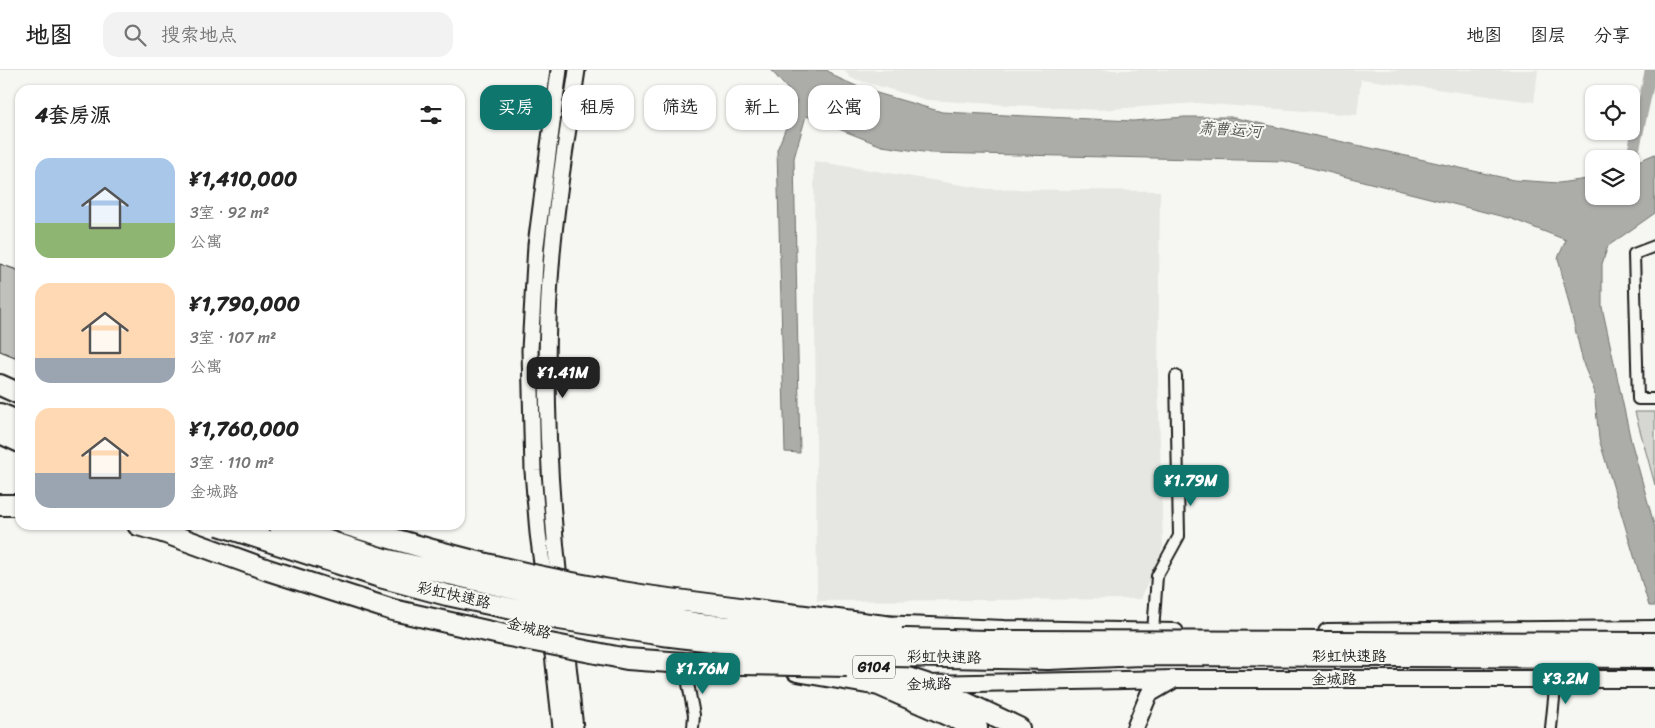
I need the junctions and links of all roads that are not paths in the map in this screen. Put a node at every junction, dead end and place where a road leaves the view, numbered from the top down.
1 (559, 70) edge
2 (577, 70) edge
3 (1655, 246) edge
4 (1176, 376) dead end
5 (0, 385) edge
6 (15, 392) edge
7 (0, 396) edge
8 (1655, 399) edge
9 (15, 403) edge
10 (0, 414) edge
11 (15, 420) edge
12 (0, 434) edge
13 (15, 440) edge
14 (0, 445) edge
15 (15, 451) edge
16 (0, 504) edge
17 (15, 505) edge
18 (155, 530) edge
19 (208, 530) edge
20 (234, 530) edge
21 (294, 530) edge
22 (331, 530) edge
23 (363, 530) edge
24 (552, 588) junction
25 (724, 618) junction
26 (1655, 630) edge
27 (1153, 632) junction
28 (558, 636) junction
29 (988, 640) junction
30 (1655, 643) edge
31 (1655, 657) edge
32 (1048, 659) junction
33 (684, 663) junction
34 (1175, 678) junction
35 (1556, 679) junction
36 (1655, 680) edge
37 (926, 684) junction
38 (879, 685) junction
39 (561, 728) edge
40 (576, 728) edge
41 (693, 728) edge
42 (977, 728) edge
43 (1019, 728) edge
44 (1135, 728) edge
45 (1551, 728) edge

1 - 24 street
2 - 24 street
3 - 8 street
4 - 27 street
5 - 6 highway
7 - 9 highway
10 - 11 highway
12 - 13 highway
14 - 15 highway
16 - 17 highway
18 - 33 highway, bridge
19 - 28 highway, 金城路
20 - 32 highway, 彩虹快速路, bridge
21 - 29 highway, 彩虹快速路, bridge
22 - 24 highway
23 - 29 highway, bridge
24 - 25 highway
24 - 28 street
25 - 27 main road
25 - 37 highway, G104
26 - 27 main road
28 - 38 highway, 金城路
28 - 39 street
28 - 40 street
29 - 30 highway, 彩虹快速路, bridge
31 - 32 highway, 彩虹快速路, bridge
32 - 33 highway, bridge
33 - 41 street
34 - 35 main road, 金城路
34 - 37 main road, 金城路
34 - 44 main road
35 - 36 main road, 金城路
35 - 45 street
37 - 38 main road, 金城路
37 - 43 highway, G104
38 - 42 highway, G104

